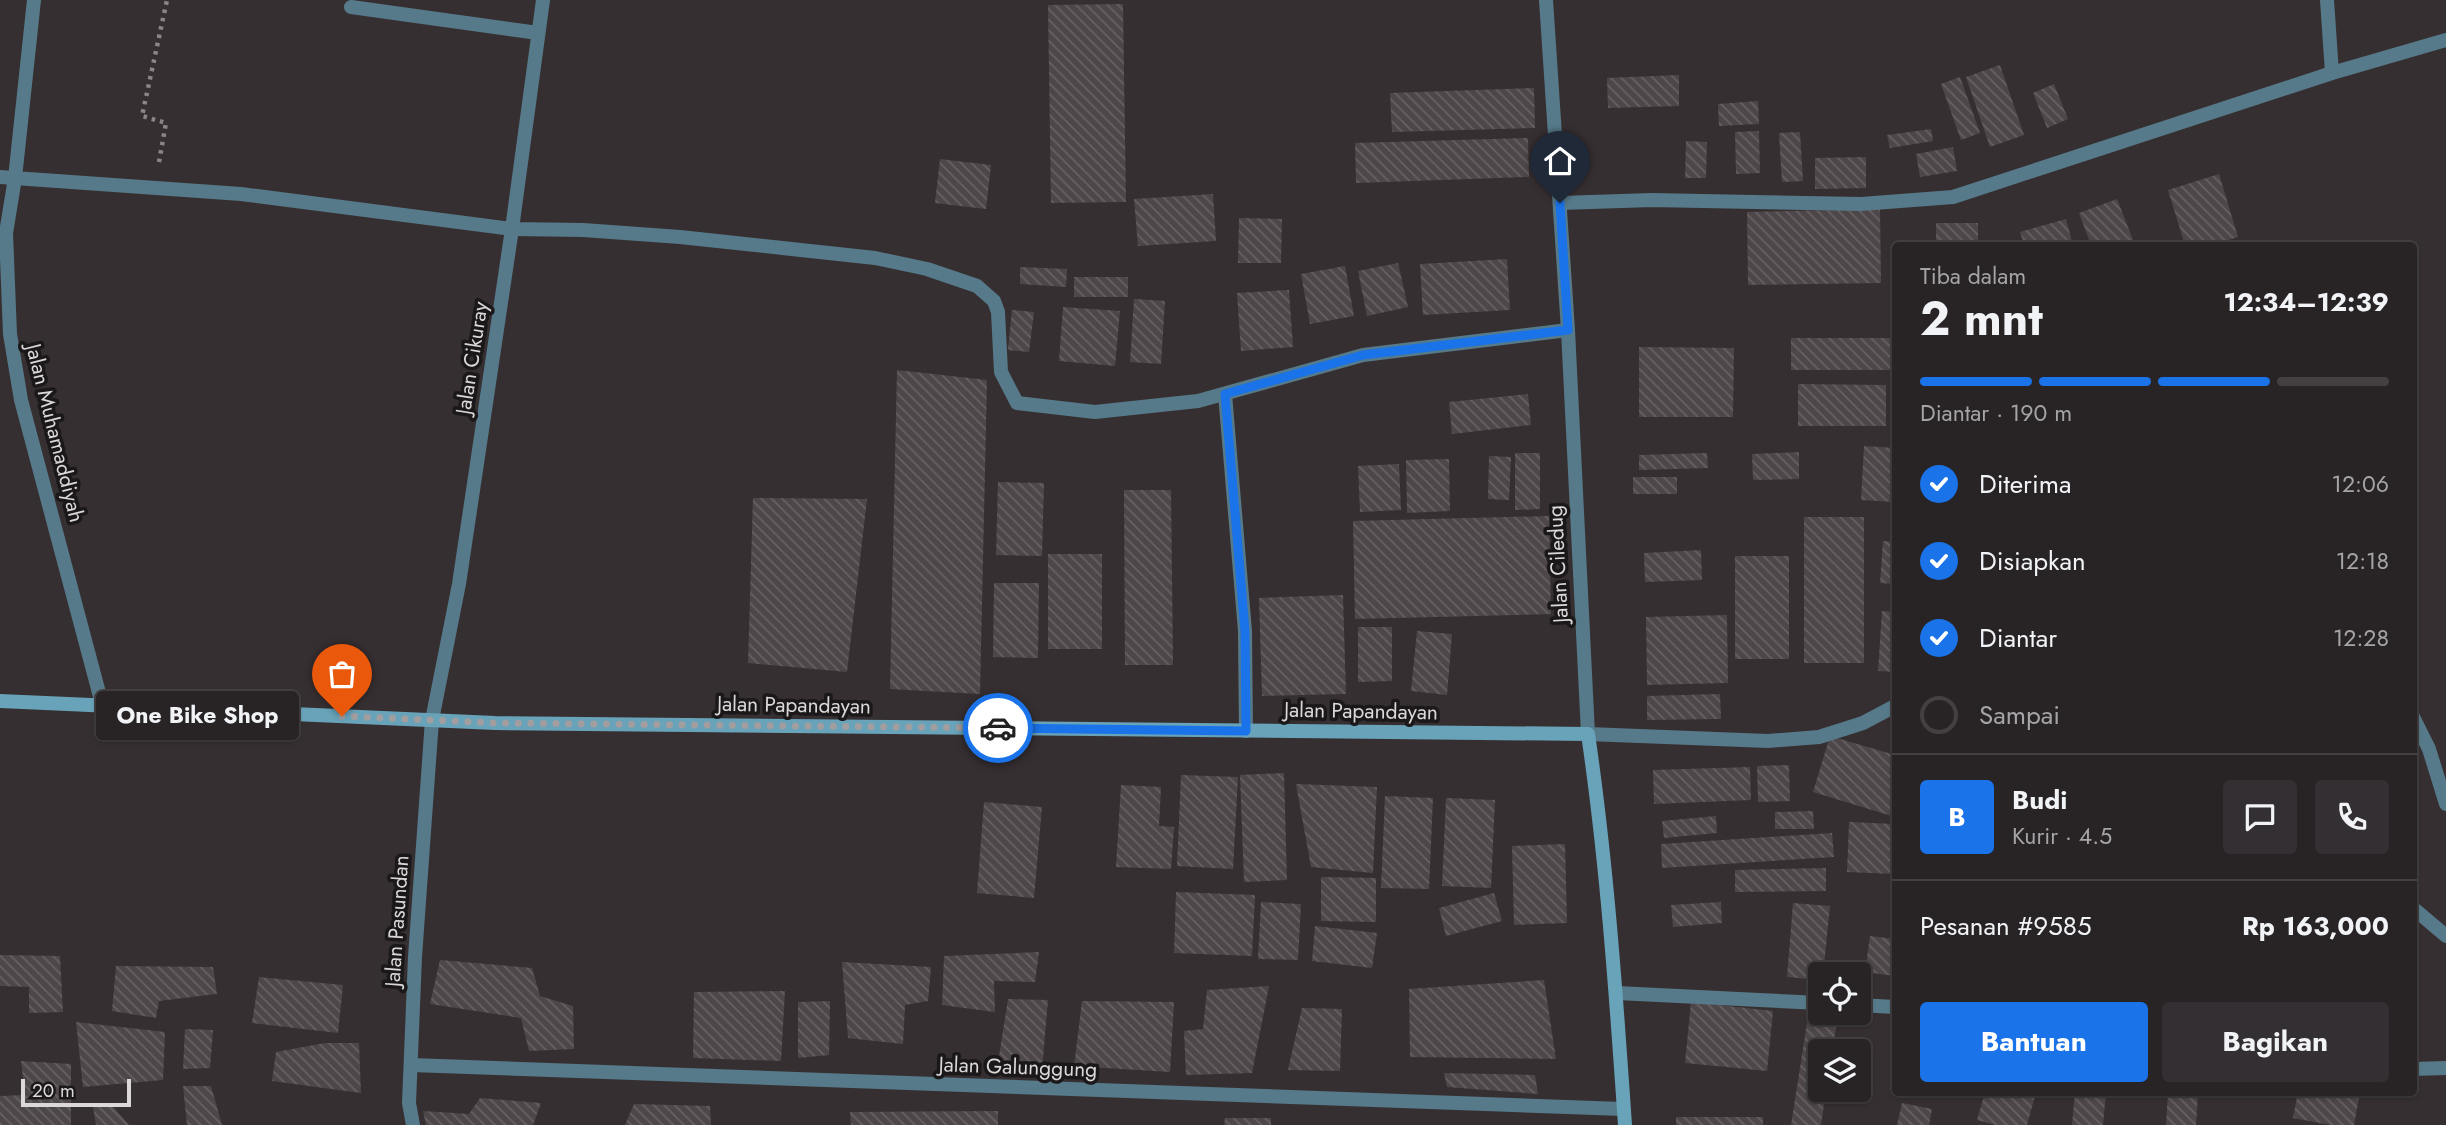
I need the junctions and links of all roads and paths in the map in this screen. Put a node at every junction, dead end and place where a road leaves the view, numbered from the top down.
1 (34, 0) edge
2 (167, 0) edge
3 (542, 0) edge
4 (1546, 0) edge
5 (2327, 0) edge
6 (351, 7) dead end
7 (538, 33) junction
8 (2446, 40) edge
9 (2332, 73) junction
10 (0, 177) edge
11 (15, 178) junction
12 (155, 188) junction
13 (1560, 203) junction
14 (512, 229) junction
15 (1568, 330) junction
16 (1225, 394) junction
17 (0, 701) edge
18 (102, 704) junction
19 (1892, 708) edge
20 (432, 720) junction
21 (2417, 725) edge
22 (1246, 731) junction
23 (1588, 734) junction
24 (2446, 804) edge
25 (2417, 911) edge
26 (2446, 936) edge
27 (1617, 993) junction
28 (1808, 1002) edge
29 (1871, 1006) edge
30 (1892, 1007) edge
31 (411, 1065) junction
32 (2446, 1068) edge
33 (2417, 1069) edge
34 (1623, 1109) junction
35 (413, 1125) edge
36 (1625, 1125) edge

1 - 11 street, Jalan Muhamaddiyah
2 - 12 path
3 - 7 street, Jalan Cikuray
4 - 13 street, Jalan Ciledug
5 - 9 street
6 - 7 street
7 - 14 street, Jalan Cikuray
8 - 9 street
9 - 13 street
10 - 11 street
11 - 12 street
11 - 18 street, Jalan Muhamaddiyah
12 - 14 street
13 - 15 street, Jalan Ciledug
14 - 16 street
14 - 20 street, Jalan Cikuray
15 - 16 street
15 - 23 street, Jalan Ciledug
16 - 22 street
17 - 18 main road, Jalan Papandayan
18 - 20 main road, Jalan Papandayan
19 - 23 street
20 - 22 main road, Jalan Papandayan
20 - 31 street, Jalan Pasundan
21 - 24 street
22 - 23 main road, Jalan Papandayan
23 - 27 main road, Jalan Ciledug
25 - 26 street
27 - 28 street
27 - 34 main road, Jalan Ciledug
29 - 30 street
31 - 34 street, Jalan Galunggung
31 - 35 street, Jalan Pasundan
32 - 33 street
34 - 36 main road, Jalan Ciledug

